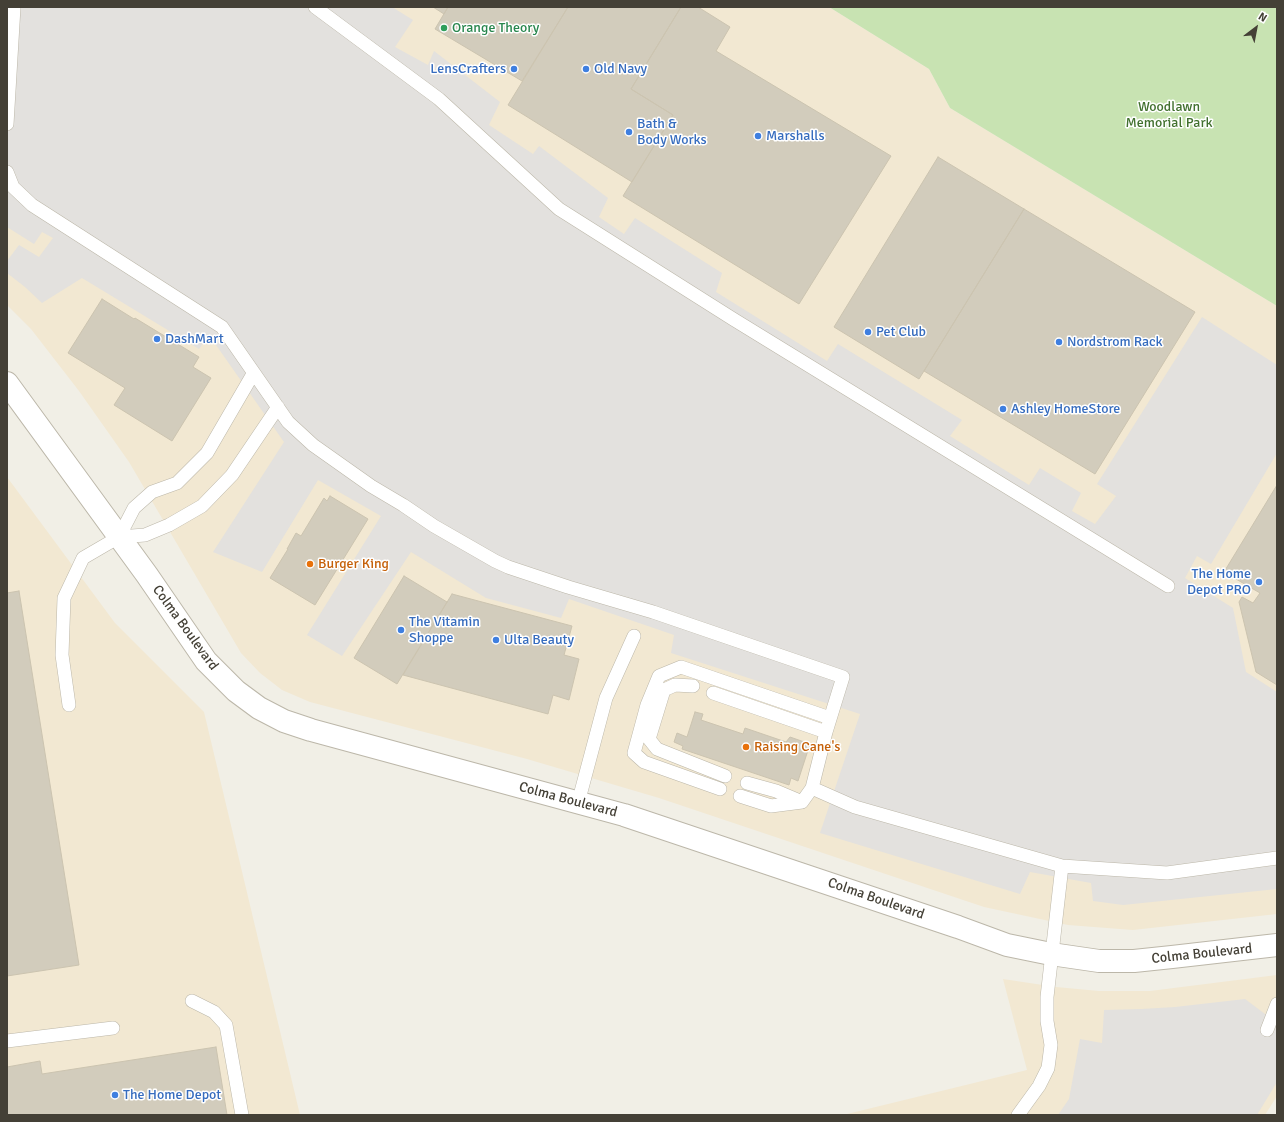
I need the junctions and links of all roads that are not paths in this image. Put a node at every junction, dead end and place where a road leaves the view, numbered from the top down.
1 (14, 7) edge
2 (315, 7) edge
3 (7, 124) edge
4 (7, 172) edge
5 (254, 374) junction
6 (7, 383) edge
7 (278, 407) junction
8 (119, 537) junction
9 (1168, 586) dead end
10 (634, 636) dead end
11 (693, 686) dead end
12 (713, 693) dead end
13 (69, 705) dead end
14 (830, 718) junction
15 (826, 732) junction
16 (725, 776) dead end
17 (747, 782) dead end
18 (812, 788) junction
19 (720, 789) dead end
20 (740, 796) dead end
21 (802, 802) junction
22 (578, 803) junction
23 (1277, 858) edge
24 (1062, 866) junction
25 (1277, 945) edge
26 (1051, 954) junction
27 (192, 1001) dead end
28 (1277, 1004) edge
29 (113, 1028) dead end
30 (1266, 1030) dead end
31 (7, 1041) edge
32 (242, 1115) edge
33 (1018, 1115) edge

1 - 3 lane
2 - 9 lane
4 - 5 lane
5 - 7 lane
5 - 8 lane
6 - 8 street, Colma Boulevard
7 - 8 lane
7 - 14 lane
8 - 13 lane
8 - 22 street, Colma Boulevard
10 - 22 lane
11 - 16 lane
12 - 15 lane
14 - 15 lane
14 - 19 lane
15 - 18 lane
17 - 21 lane
18 - 21 lane
18 - 24 lane
20 - 21 lane
22 - 26 street, Colma Boulevard
23 - 24 lane
24 - 26 lane
25 - 26 street, Colma Boulevard
26 - 33 lane
27 - 32 lane
28 - 30 lane
29 - 31 lane

